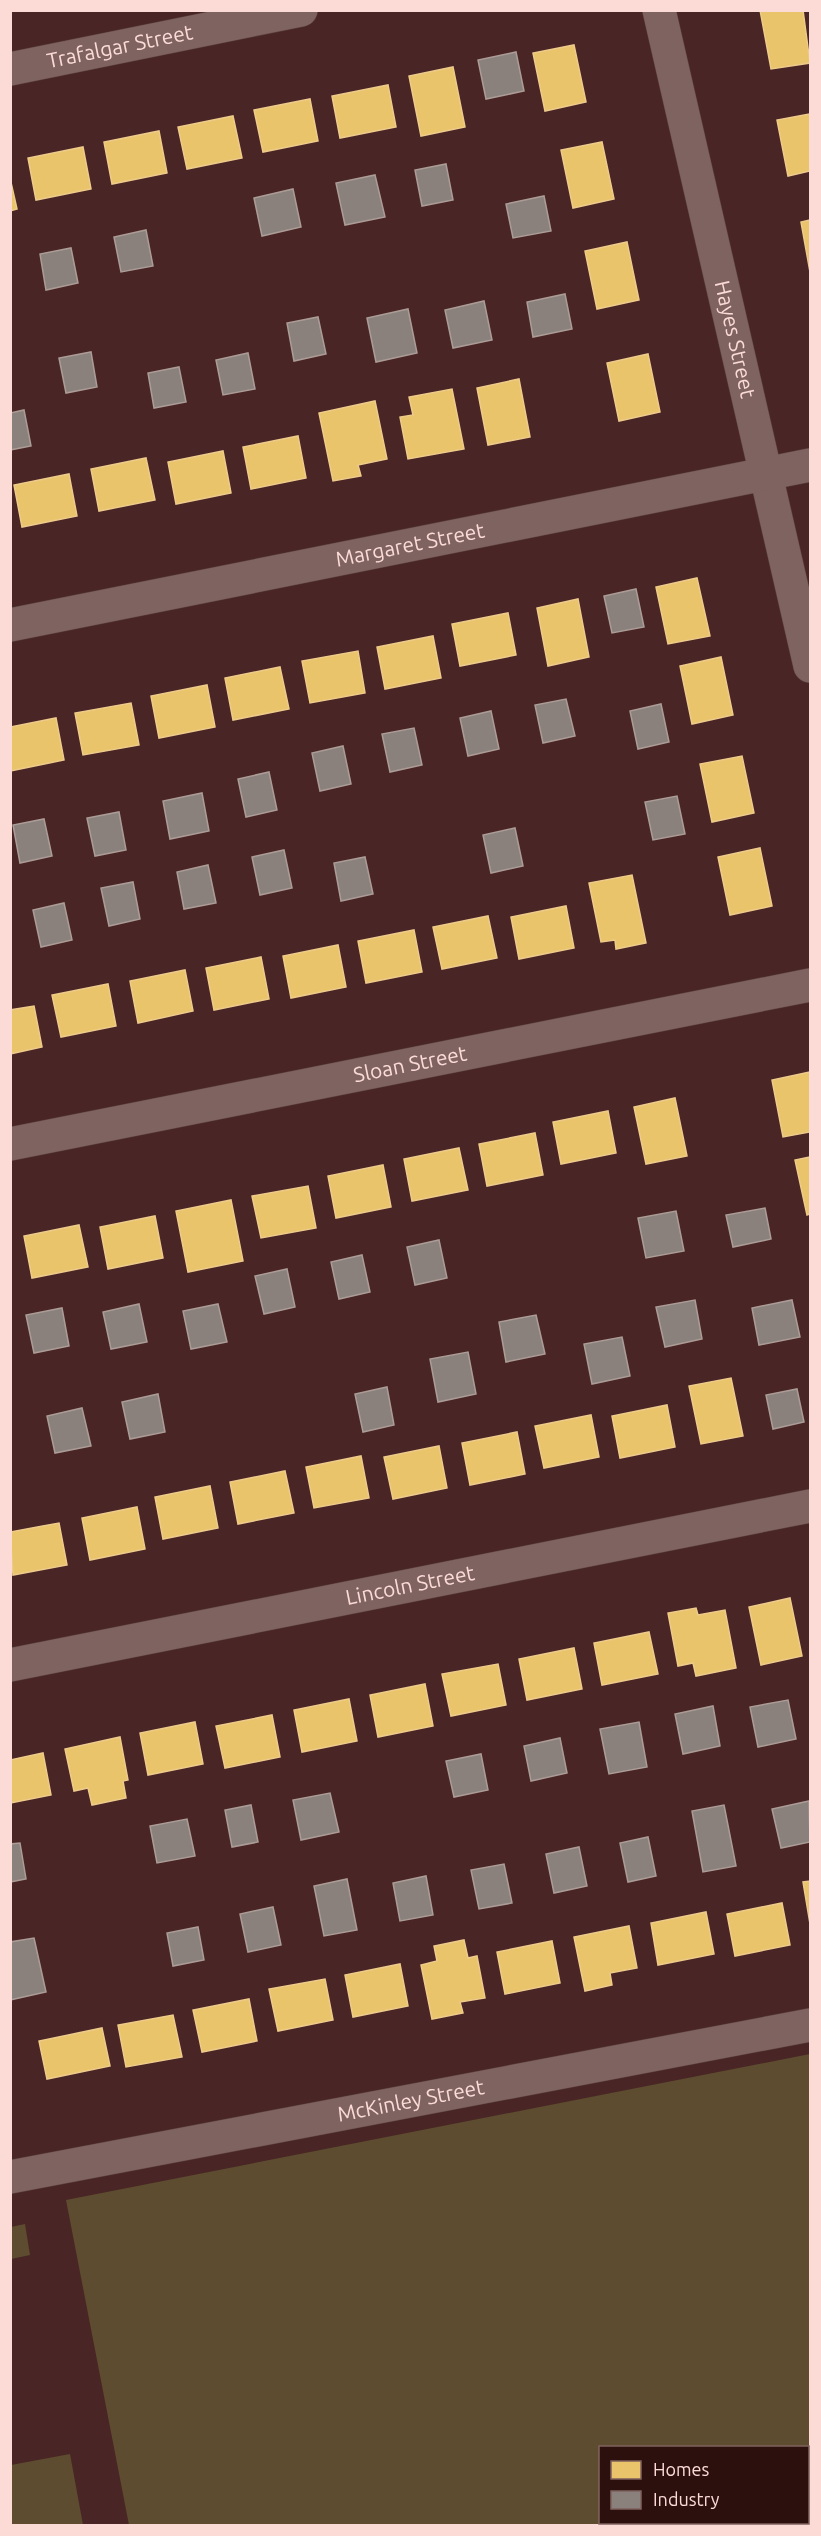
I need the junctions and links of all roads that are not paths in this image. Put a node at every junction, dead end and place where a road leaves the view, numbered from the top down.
1 (300, 10) edge
2 (659, 10) edge
3 (10, 69) edge
4 (810, 465) edge
5 (766, 474) junction
6 (10, 626) edge
7 (810, 666) edge
8 (810, 986) edge
9 (10, 1144) edge
10 (810, 1506) edge
11 (10, 1665) edge
12 (810, 2025) edge
13 (10, 2177) edge

1 - 3 street, Trafalgar Street
2 - 5 street, Hayes Street
4 - 5 street, Margaret Street
5 - 6 street, Margaret Street
5 - 7 street, Hayes Street
8 - 9 street, Sloan Street
10 - 11 street, Lincoln Street
12 - 13 street, McKinley Street

